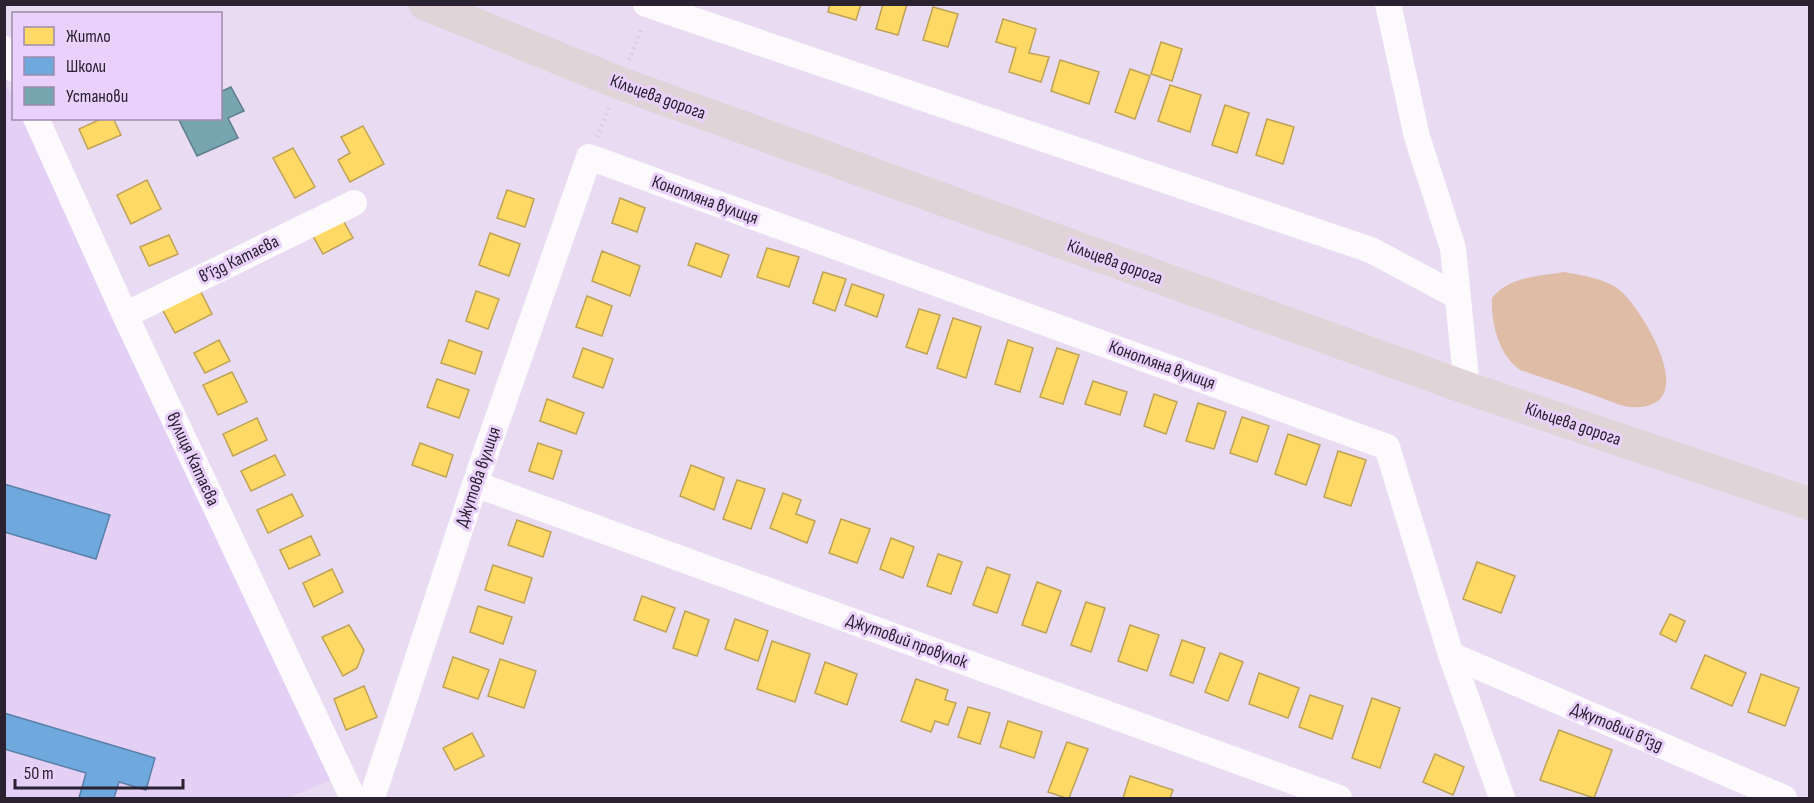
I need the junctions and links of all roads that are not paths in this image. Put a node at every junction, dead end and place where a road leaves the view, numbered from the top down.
1 (425, 4) edge
2 (1388, 4) edge
3 (649, 5) edge
4 (4, 49) edge
5 (12, 65) edge
6 (37, 120) edge
7 (589, 157) joint
8 (354, 203) dead end
9 (1457, 296) junction
10 (125, 315) junction
11 (1467, 388) junction
12 (475, 484) junction
13 (1809, 504) edge
14 (1451, 655) junction
15 (353, 798) edge
16 (372, 798) edge
17 (1339, 798) edge
18 (1502, 798) edge
19 (1784, 798) edge

1 - 11 highway, Кільцева дорога
2 - 9 street
3 - 9 street
4 - 5 street
6 - 10 street, вулиця Катаєва
7 - 12 street, Джутова вулиця
7 - 14 street, Конопляна вулиця
8 - 10 street, в’їзд Катаєва
9 - 11 street
10 - 15 street, вулиця Катаєва
11 - 13 highway, Кільцева дорога
12 - 16 street, Джутова вулиця
12 - 17 street, Джутовий провулок
14 - 18 street, Конопляна вулиця
14 - 19 street, Джутовий в’їзд

